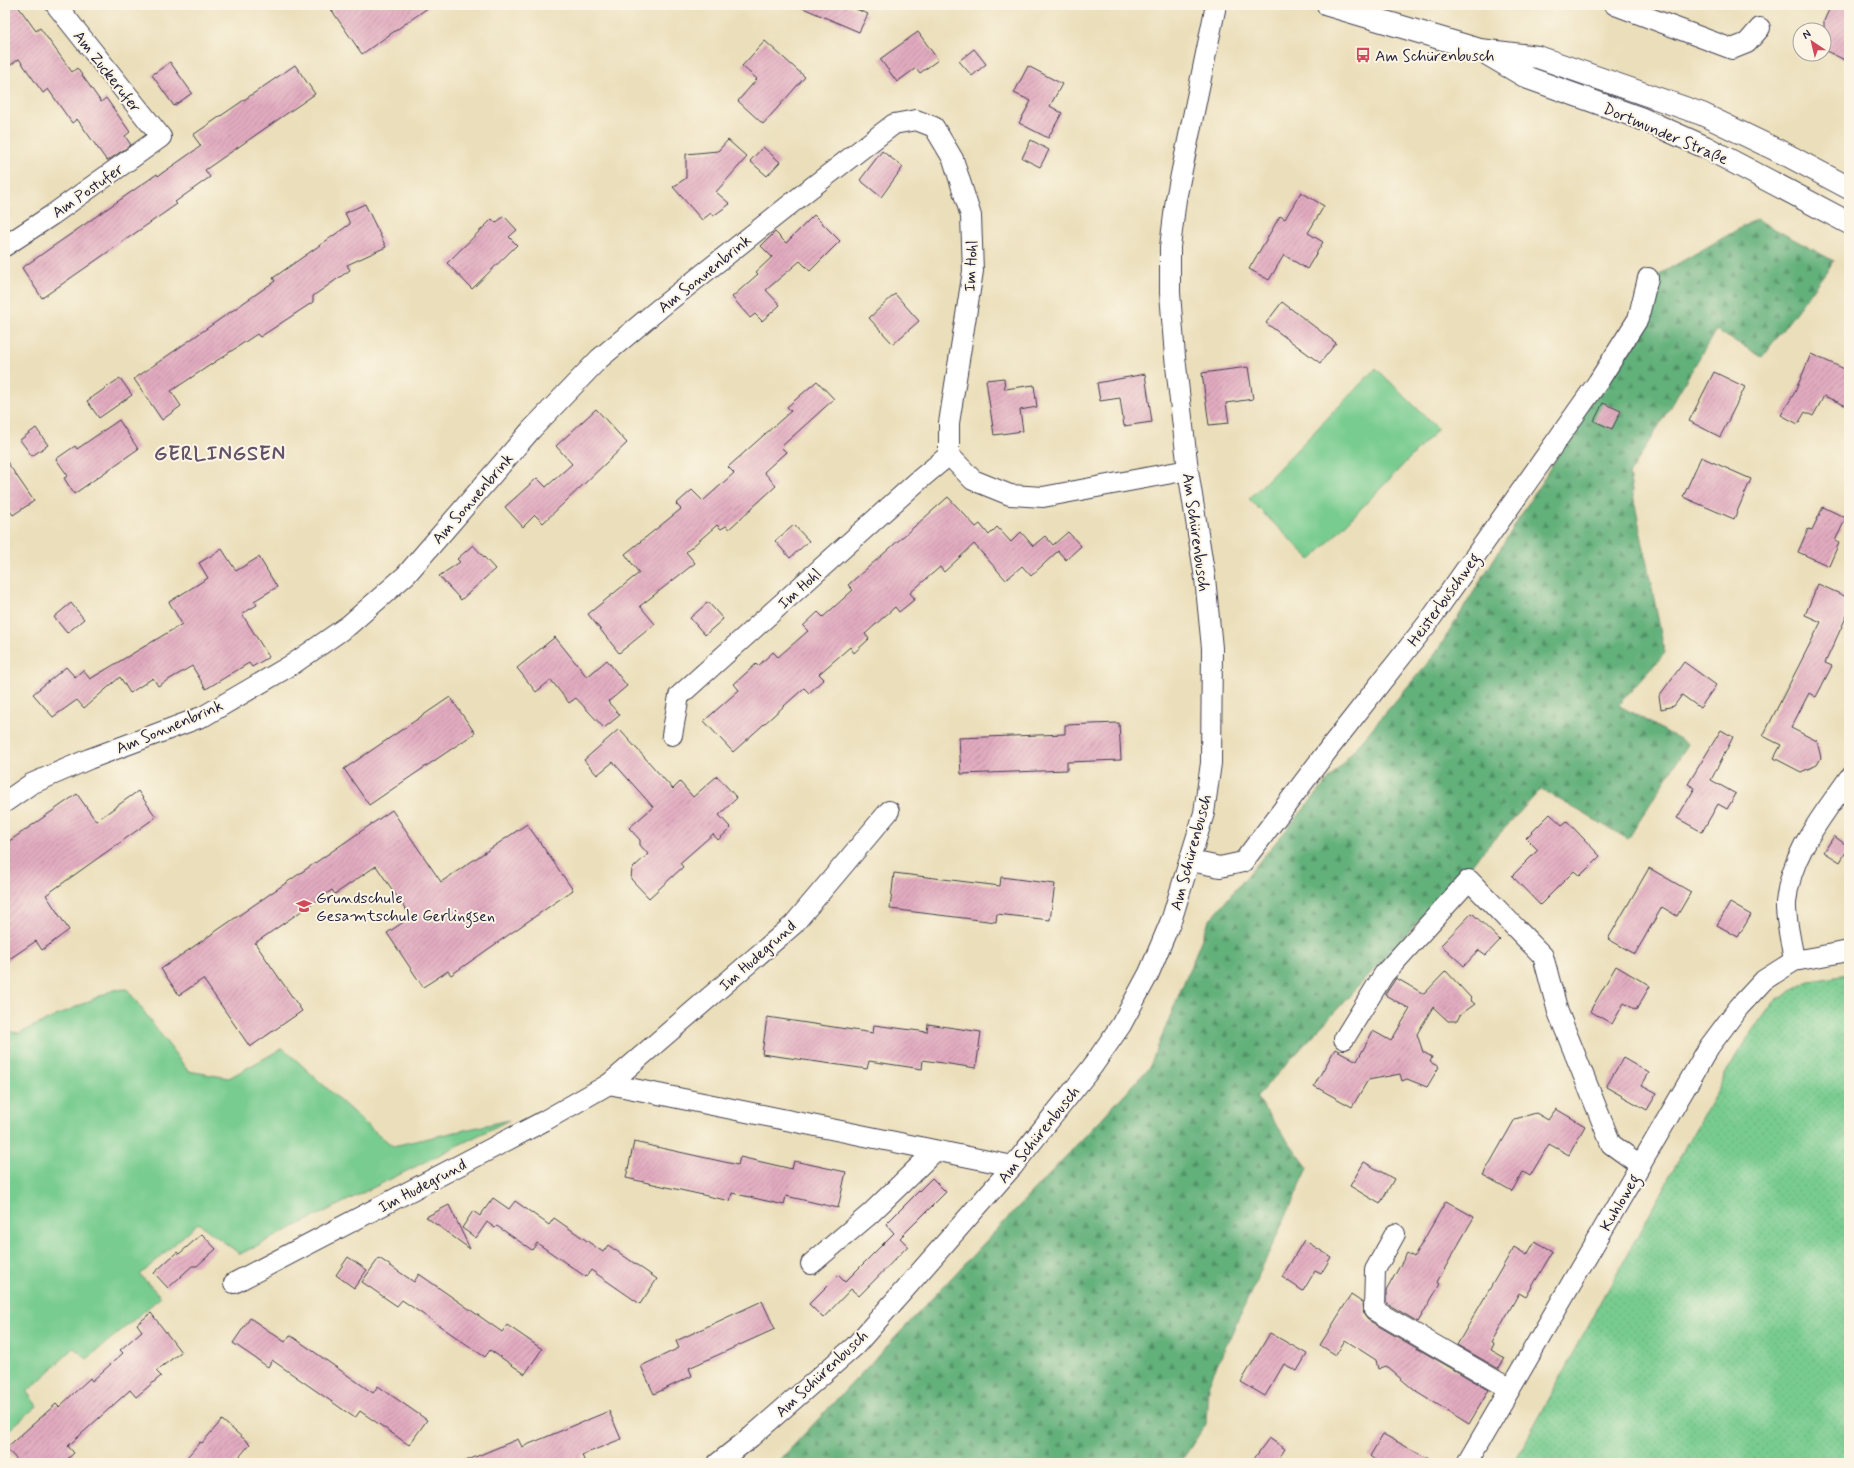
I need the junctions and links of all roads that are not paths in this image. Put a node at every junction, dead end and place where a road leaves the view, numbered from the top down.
1 (56, 5) edge
2 (1216, 5) edge
3 (1328, 5) edge
4 (1615, 5) edge
5 (1760, 28) dead end
6 (1480, 50) junction
7 (894, 124) joint
8 (161, 138) joint
9 (1849, 188) edge
10 (1849, 223) edge
11 (7, 238) edge
12 (1648, 278) dead end
13 (949, 455) junction
14 (1188, 470) junction
15 (672, 735) dead end
16 (1849, 778) edge
17 (5, 802) edge
18 (889, 811) dead end
19 (1191, 861) junction
20 (1849, 951) edge
21 (1794, 962) junction
22 (1344, 1039) dead end
23 (609, 1084) junction
24 (935, 1151) junction
25 (1640, 1165) junction
26 (1013, 1166) junction
27 (1395, 1234) dead end
28 (811, 1264) dead end
29 (234, 1283) dead end
30 (1510, 1389) junction
31 (718, 1463) edge
32 (1467, 1463) edge

1 - 8 street, Am Zuckerufer
2 - 14 street, Am Schürenbusch
3 - 6 main road, Dortmunder Straße
4 - 5 street
6 - 9 main road, Dortmunder Straße
6 - 10 main road, Dortmunder Straße
7 - 13 street, Im Hohl
7 - 17 street, Am Sonnenbrink
8 - 11 street, Am Postufer
12 - 19 street, Heisterbuschweg
13 - 14 street
13 - 15 street, Im Hohl
14 - 19 street, Am Schürenbusch
16 - 21 street
18 - 23 street, Im Hudegrund
19 - 26 street, Am Schürenbusch
20 - 21 street, Kuhloweg
21 - 25 street, Kuhloweg
22 - 25 street
23 - 24 street
23 - 29 street, Im Hudegrund
24 - 26 street
24 - 28 street
25 - 30 street, Kuhloweg
26 - 31 street, Am Schürenbusch
27 - 30 street
30 - 32 street, Kuhloweg

